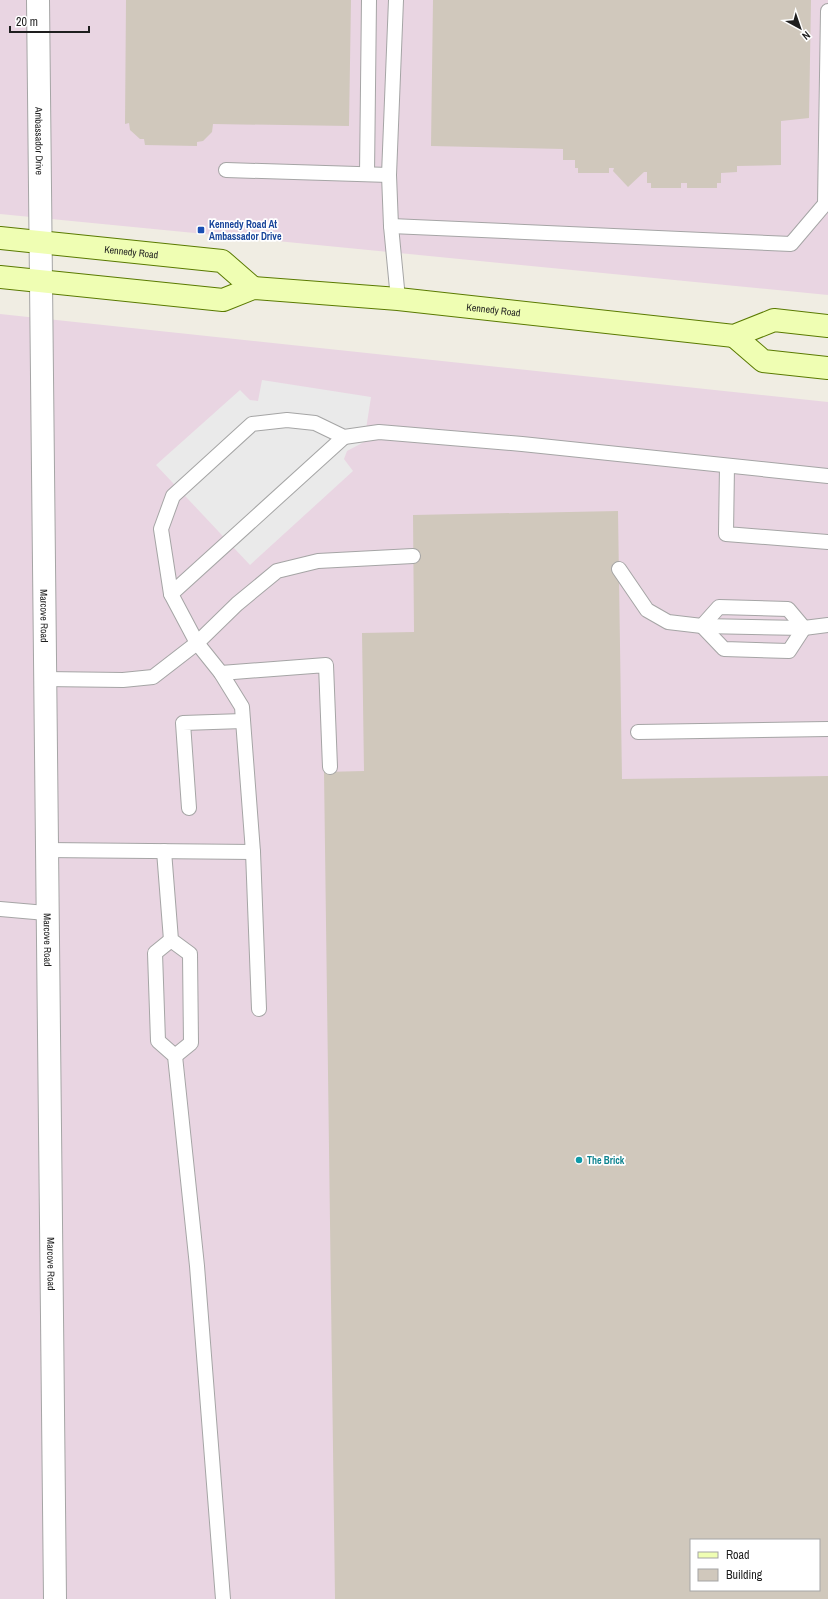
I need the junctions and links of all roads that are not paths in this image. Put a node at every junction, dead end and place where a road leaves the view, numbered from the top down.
1 (38, 0) edge
2 (369, 0) edge
3 (396, 0) edge
4 (828, 11) edge
5 (226, 170) dead end
6 (367, 174) junction
7 (389, 175) junction
8 (391, 226) junction
9 (0, 238) edge
10 (40, 242) junction
11 (0, 277) edge
12 (40, 281) junction
13 (253, 288) junction
14 (398, 299) junction
15 (828, 326) edge
16 (734, 336) junction
17 (828, 368) edge
18 (344, 437) junction
19 (726, 466) junction
20 (828, 476) edge
21 (828, 542) edge
22 (413, 556) dead end
23 (619, 568) dead end
24 (171, 594) junction
25 (702, 626) junction
26 (828, 626) edge
27 (804, 628) junction
28 (197, 643) junction
29 (221, 673) junction
30 (44, 679) junction
31 (243, 721) junction
32 (828, 729) edge
33 (638, 732) dead end
34 (330, 767) dead end
35 (189, 808) dead end
36 (46, 850) junction
37 (164, 851) junction
38 (253, 852) junction
39 (0, 909) edge
40 (46, 913) junction
41 (171, 940) junction
42 (259, 1009) dead end
43 (175, 1056) junction
44 (55, 1599) edge
45 (223, 1599) edge

1 - 10 street, Ambassador Drive
2 - 6 lane
3 - 7 lane
4 - 8 lane
5 - 6 lane
6 - 7 lane
7 - 8 lane
8 - 14 lane
9 - 10 main road, Kennedy Road
10 - 12 street, Ambassador Drive
10 - 13 main road, Kennedy Road
11 - 12 main road, Kennedy Road
12 - 13 main road, Kennedy Road
12 - 30 street, Marcove Road
13 - 14 main road, Kennedy Road
14 - 16 main road, Kennedy Road
15 - 16 main road, Kennedy Road
16 - 17 main road
18 - 19 lane
18 - 24 lane
18 - 24 lane
19 - 20 lane
19 - 21 lane
22 - 28 lane
23 - 25 lane
24 - 28 lane
25 - 27 lane
25 - 27 lane
25 - 27 lane
26 - 27 lane
28 - 29 lane
28 - 30 lane
29 - 31 lane
29 - 34 lane
30 - 36 street, Marcove Road
31 - 35 lane
31 - 38 lane
32 - 33 lane
36 - 37 lane
36 - 40 street, Marcove Road
37 - 38 lane
37 - 41 lane
38 - 42 lane
39 - 40 lane
40 - 44 street, Marcove Road
41 - 43 lane
41 - 43 lane
43 - 45 lane

